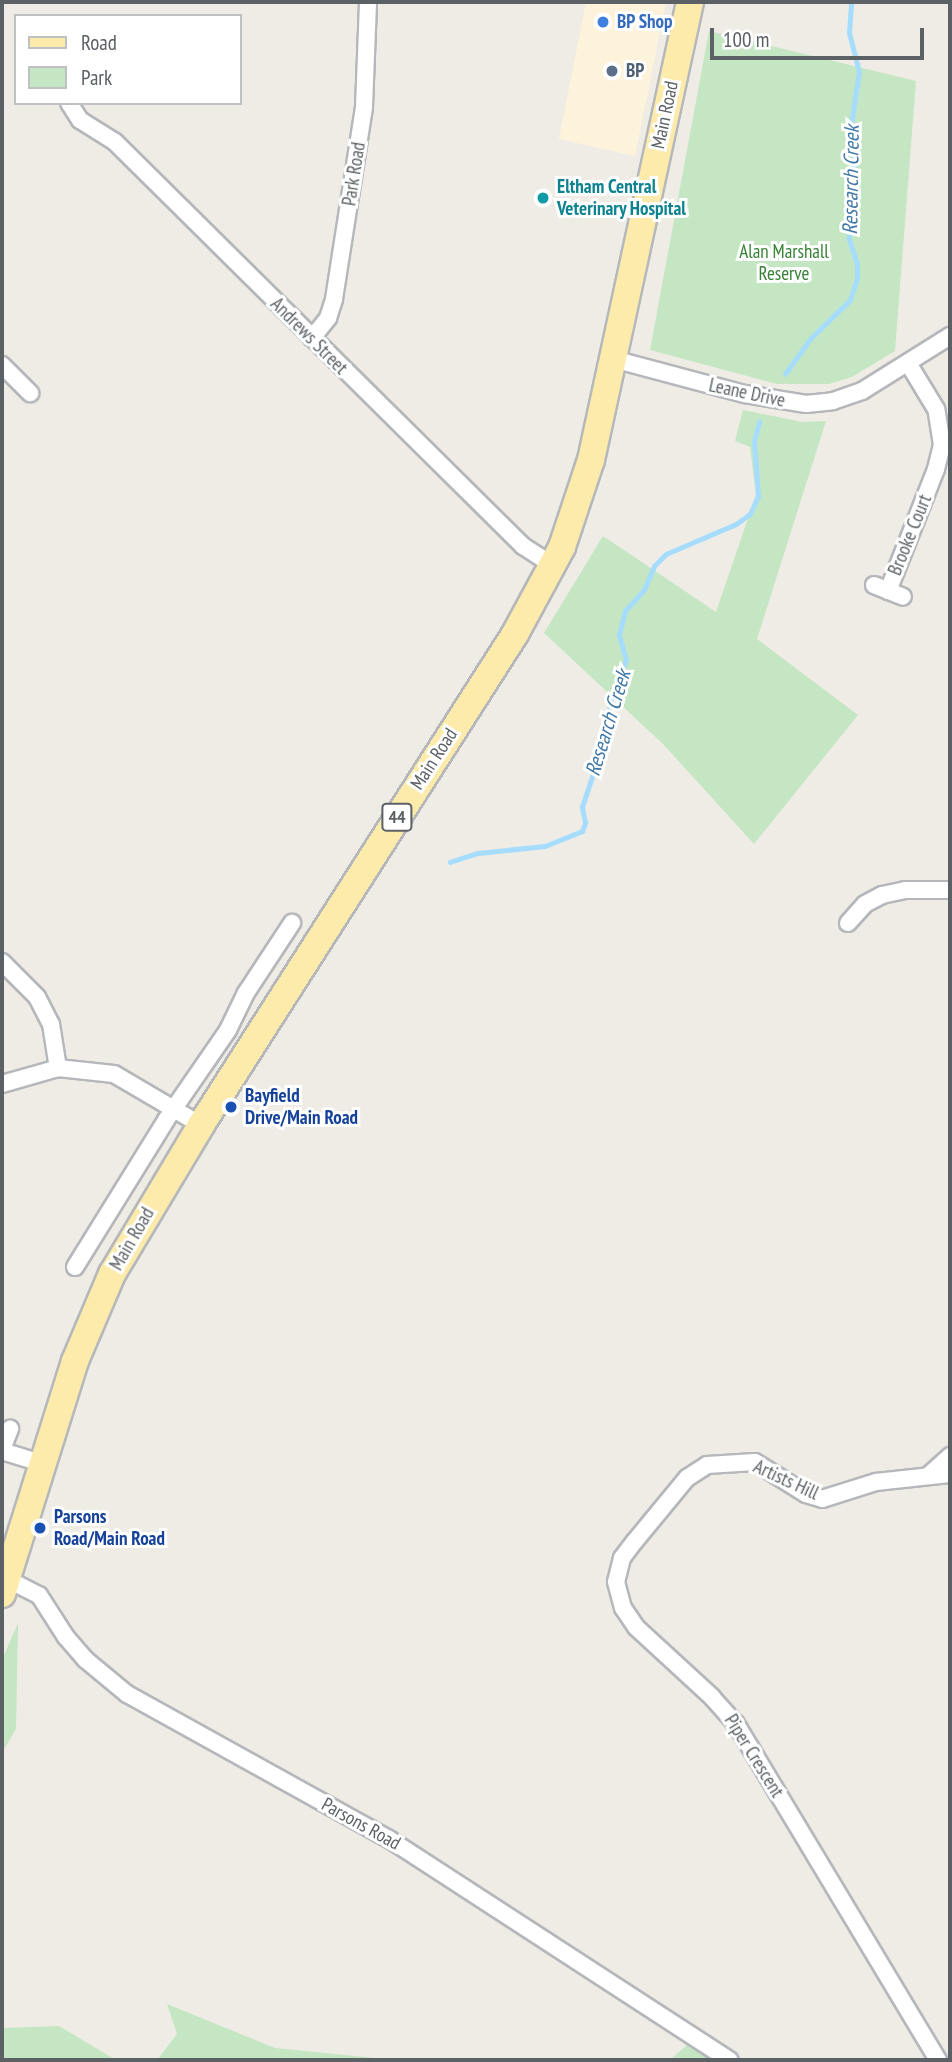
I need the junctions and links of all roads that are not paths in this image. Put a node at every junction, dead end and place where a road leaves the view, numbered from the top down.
1 (368, 2) edge
2 (690, 2) edge
3 (70, 105) edge
4 (950, 336) edge
5 (312, 338) junction
6 (613, 359) junction
7 (908, 363) junction
8 (2, 365) edge
9 (30, 393) dead end
10 (554, 566) junction
11 (889, 591) dead end
12 (950, 890) edge
13 (292, 923) dead end
14 (848, 923) dead end
15 (2, 962) edge
16 (58, 1068) junction
17 (2, 1084) edge
18 (175, 1108) junction
19 (201, 1125) junction
20 (75, 1267) dead end
21 (10, 1429) dead end
22 (2, 1450) edge
23 (950, 1456) edge
24 (41, 1463) junction
25 (950, 1474) edge
26 (928, 1475) junction
27 (687, 1478) joint
28 (4, 1586) edge
29 (729, 2060) edge
30 (938, 2060) edge

1 - 5 street, Park Road
2 - 6 main road, Main Road / 44
3 - 5 street, Andrews Street
4 - 7 street, Leane Drive
5 - 10 street, Andrews Street
6 - 7 street, Leane Drive
6 - 10 main road, Main Road / 44
7 - 11 street, Brooke Court
8 - 9 street
10 - 19 main road, Main Road / 44
12 - 14 street
13 - 18 street, Main Road
15 - 16 street
16 - 17 street
16 - 18 street
18 - 19 street
18 - 20 street, Main Road
19 - 24 main road, Main Road / 44
21 - 22 street
22 - 24 street
23 - 26 street
24 - 28 main road, Main Road / 44
25 - 26 street, Artists Hill
26 - 27 street, Artists Hill
27 - 30 street, Piper Crescent
28 - 29 street, Parsons Road

